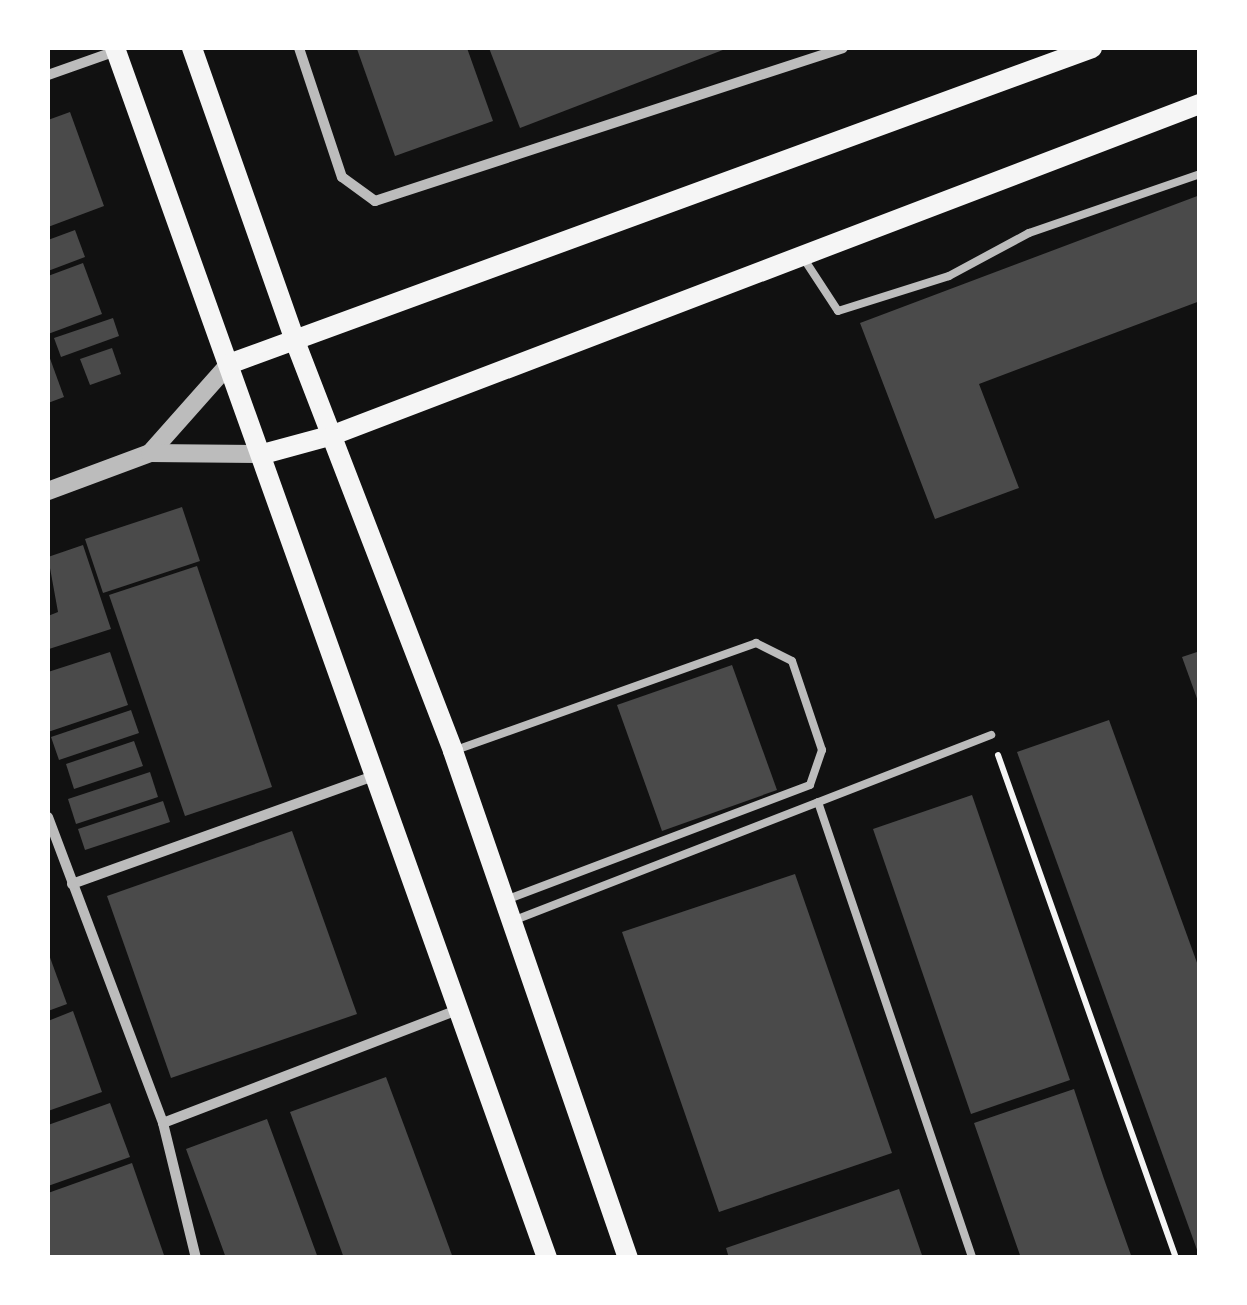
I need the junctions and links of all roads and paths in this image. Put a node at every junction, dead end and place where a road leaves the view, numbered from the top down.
1 (192, 48) edge
2 (298, 48) edge
3 (843, 48) edge
4 (1092, 48) edge
5 (116, 49) edge
6 (48, 75) edge
7 (1200, 104) edge
8 (1200, 174) edge
9 (803, 257) junction
10 (295, 341) junction
11 (229, 364) junction
12 (333, 436) junction
13 (150, 454) junction
14 (263, 454) junction
15 (48, 491) edge
16 (991, 735) joint
17 (453, 751) junction
18 (379, 774) junction
19 (818, 802) junction
20 (48, 818) edge
21 (72, 884) junction
22 (505, 900) junction
23 (513, 921) junction
24 (458, 1010) junction
25 (163, 1123) junction
26 (196, 1258) edge
27 (546, 1258) edge
28 (628, 1258) edge
29 (972, 1258) edge
30 (1176, 1258) edge

1 - 10 main road
2 - 3 street
4 - 10 main road
5 - 6 street
5 - 11 main road
7 - 9 main road
8 - 9 lane
9 - 12 main road
10 - 11 main road
10 - 12 main road
11 - 13 street
11 - 14 main road
12 - 14 main road
12 - 17 main road
13 - 14 street
13 - 15 street
14 - 18 main road
16 - 19 lane
16 - 30 path
17 - 22 main road
17 - 22 lane
18 - 21 street
18 - 24 main road
19 - 23 lane
19 - 29 lane
20 - 21 street
21 - 25 street
22 - 23 main road
23 - 28 main road
24 - 25 street
24 - 27 main road
25 - 26 street

